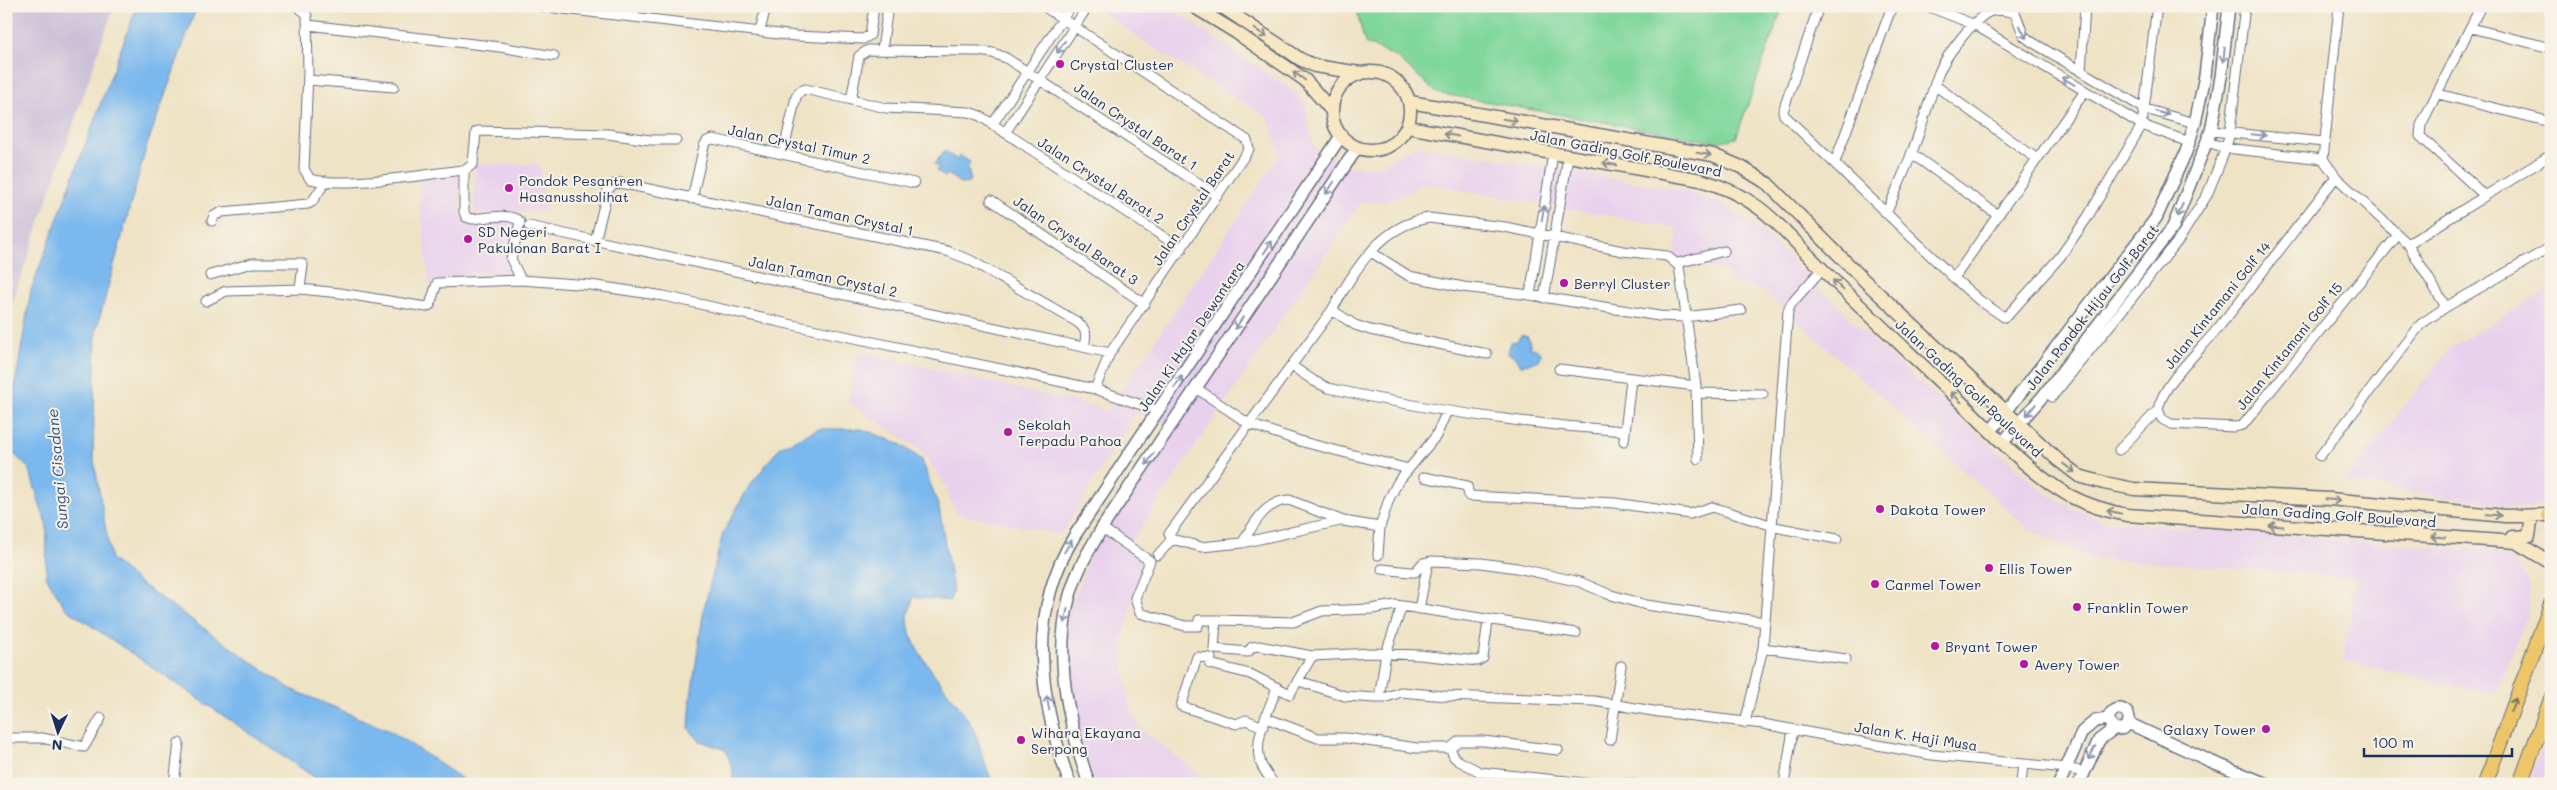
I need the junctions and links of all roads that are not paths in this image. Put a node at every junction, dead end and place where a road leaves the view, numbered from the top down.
1 (296, 6) edge
2 (538, 6) edge
3 (766, 6) edge
4 (874, 6) edge
5 (888, 6) edge
6 (1043, 6) edge
7 (1070, 6) edge
8 (1088, 6) edge
9 (1193, 6) edge
10 (1819, 6) edge
11 (1892, 6) edge
12 (1927, 6) edge
13 (2085, 6) edge
14 (2157, 6) edge
15 (2213, 6) edge
16 (2229, 6) edge
17 (2244, 6) edge
18 (2339, 6) edge
19 (2481, 6) edge
20 (1226, 8) edge
21 (2015, 10) edge
22 (1063, 18) junction
23 (308, 25) junction
24 (1975, 25) junction
25 (1075, 26) junction
26 (2471, 28) junction
27 (760, 31) junction
28 (1237, 33) junction
29 (2551, 48) edge
30 (882, 50) junction
31 (554, 56) dead end
32 (1028, 72) junction
33 (2081, 72) junction
34 (1363, 73) junction
35 (1040, 79) junction
36 (308, 80) junction
37 (394, 86) dead end
38 (1936, 86) junction
39 (2085, 91) junction
40 (2438, 94) junction
41 (851, 100) junction
42 (1410, 102) junction
43 (2145, 109) junction
44 (1332, 112) junction
45 (2551, 122) edge
46 (2195, 123) junction
47 (2142, 125) junction
48 (992, 126) junction
49 (1408, 127) junction
50 (2211, 130) junction
51 (2230, 132) junction
52 (1005, 133) junction
53 (1341, 136) junction
54 (676, 140) dead end
55 (2190, 142) junction
56 (2207, 142) junction
57 (2324, 142) junction
58 (1357, 148) junction
59 (2226, 148) junction
60 (783, 154) junction
61 (1553, 154) junction
62 (1912, 154) junction
63 (2551, 155) edge
64 (1568, 157) junction
65 (2037, 159) junction
66 (2323, 159) junction
67 (1835, 162) junction
68 (464, 171) junction
69 (2336, 176) junction
70 (326, 181) junction
71 (914, 183) dead end
72 (1217, 196) junction
73 (2485, 196) junction
74 (692, 199) junction
75 (991, 200) dead end
76 (1887, 212) junction
77 (1998, 216) junction
78 (212, 221) dead end
79 (529, 226) dead end
80 (1540, 234) junction
81 (2397, 236) junction
82 (1554, 237) junction
83 (595, 241) junction
84 (2408, 244) junction
85 (2551, 247) edge
86 (1182, 249) junction
87 (1724, 251) dead end
88 (1371, 252) junction
89 (1678, 263) junction
90 (1822, 269) junction
91 (2114, 273) junction
92 (210, 275) dead end
93 (1954, 278) junction
94 (521, 280) junction
95 (2129, 284) junction
96 (300, 289) junction
97 (1530, 295) junction
98 (1544, 298) junction
99 (206, 300) dead end
100 (1145, 304) junction
101 (2446, 307) junction
102 (1332, 310) junction
103 (1741, 310) dead end
104 (1684, 317) junction
105 (1084, 346) junction
106 (1110, 353) junction
107 (1487, 354) dead end
108 (1292, 366) junction
109 (1559, 369) dead end
110 (1631, 379) junction
111 (1196, 388) junction
112 (1095, 389) junction
113 (1696, 389) junction
114 (1763, 394) dead end
115 (2052, 396) dead end
116 (2158, 410) junction
117 (1159, 411) junction
118 (1447, 411) junction
119 (2006, 412) junction
120 (1248, 424) junction
121 (2019, 425) junction
122 (1624, 431) junction
123 (1991, 431) junction
124 (1624, 441) dead end
125 (2003, 442) junction
126 (2119, 450) dead end
127 (2320, 456) dead end
128 (1698, 459) dead end
129 (1410, 469) junction
130 (1424, 477) dead end
131 (2550, 515) edge
132 (2529, 517) junction
133 (1343, 521) junction
134 (1772, 526) junction
135 (1380, 527) junction
136 (1102, 528) junction
137 (1172, 539) junction
138 (1837, 539) dead end
139 (2473, 539) junction
140 (1242, 543) junction
141 (1158, 555) dead end
142 (1378, 555) dead end
143 (1428, 562) junction
144 (2551, 563) edge
145 (1382, 569) dead end
146 (1402, 606) junction
147 (2550, 608) edge
148 (1419, 609) junction
149 (1216, 620) junction
150 (1488, 621) junction
151 (1765, 622) junction
152 (1576, 633) dead end
153 (1763, 648) junction
154 (1386, 653) junction
155 (1213, 654) junction
156 (1312, 656) junction
157 (1846, 659) dead end
158 (1621, 666) dead end
159 (1299, 680) junction
160 (1277, 688) junction
161 (1379, 698) junction
162 (2551, 699) edge
163 (1615, 704) junction
164 (101, 718) dead end
165 (1264, 723) junction
166 (1745, 723) junction
167 (2128, 723) junction
168 (2112, 724) junction
169 (1794, 730) junction
170 (6, 738) edge
171 (1610, 740) dead end
172 (179, 743) dead end
173 (1450, 748) junction
174 (1558, 750) dead end
175 (2023, 764) junction
176 (2066, 768) junction
177 (2083, 772) junction
178 (1495, 774) junction
179 (1585, 783) edge
180 (174, 784) edge
181 (1070, 784) edge
182 (1089, 784) edge
183 (1274, 784) edge
184 (1494, 784) edge
185 (1633, 784) edge
186 (1784, 784) edge
187 (2020, 784) edge
188 (2059, 784) edge
189 (2079, 784) edge
190 (2267, 784) edge
191 (2485, 784) edge
192 (2520, 784) edge

1 - 23 street
2 - 27 street
3 - 27 street
4 - 27 street
5 - 30 street
6 - 22 street, Jalan Crystal Barat
7 - 22 street
8 - 25 street
9 - 28 main road
10 - 67 street
11 - 67 street
12 - 24 street
13 - 33 street
14 - 43 street
15 - 46 street, Jalan Pondok Hijau Golf Barat
16 -> 50 street, Jalan Pondok Hijau Golf Barat
17 - 51 street
18 - 57 street
19 - 26 street
20 - 28 street
20 -> 34 main road
21 - 24 street
21 -> 33 street
22 - 25 street, Jalan Crystal Barat
22 - 32 street
23 - 31 street
23 - 36 street
24 - 38 street
39 -> 24 street
25 -> 35 street
25 - 72 street, Jalan Crystal Barat
26 - 29 street
26 - 40 street
44 -> 28 main road
30 - 32 street, Jalan Crystal Barat 1
30 - 41 street, Jalan Crystal Barat 1
32 - 35 street, Jalan Crystal Barat 1
32 - 48 street
33 - 43 street
34 - 42 main road
34 - 44 main road
35 - 52 street
35 - 72 street, Jalan Crystal Barat 1
36 - 37 street
36 - 70 street
38 - 62 street
38 - 65 street
39 - 47 street
39 - 65 street
40 - 45 street
40 - 73 street
41 - 48 street, Jalan Crystal Barat 2
41 - 60 street, Jalan Crystal Barat 2
42 - 49 main road
42 -> 119 main road, Jalan Gading Golf Boulevard
43 -> 46 street
43 - 47 street
44 - 53 main road
46 - 55 street, Jalan Pondok Hijau Golf Barat
47 - 55 street
47 - 93 street
48 - 52 street, Jalan Crystal Barat 2
49 - 58 main road
61 -> 49 main road, Jalan Gading Golf Boulevard
50 - 51 street
50 - 56 street, Jalan Pondok Hijau Golf Barat
51 -> 57 street
51 - 59 street
52 - 86 street, Jalan Crystal Barat 2
53 - 58 main road
117 -> 53 street, Jalan Ki Hajar Dewantara
54 - 68 street
55 - 91 street, Jalan Pondok Hijau Golf Barat
56 - 59 street
56 -> 95 street, Jalan Pondok Hijau Golf Barat
57 - 66 street
58 -> 111 street
59 - 66 street
59 - 115 street
60 - 71 street, Jalan Crystal Timur 2
60 - 74 street, Jalan Crystal Timur 2
61 - 64 main road, Jalan Gading Golf Boulevard
80 -> 61 street
62 - 76 street
62 - 77 street
63 - 73 street
64 - 82 street
90 -> 64 main road, Jalan Gading Golf Boulevard
65 - 77 street
66 - 69 street
67 - 76 street
68 - 70 street
68 - 94 street
69 - 81 street
69 - 116 street, Jalan Kintamani Golf 14
70 - 78 street
72 - 86 street, Jalan Crystal Barat
73 - 84 street
74 - 83 street, Jalan Taman Crystal 1
74 - 105 street, Jalan Taman Crystal 1
75 - 100 street, Jalan Crystal Barat 3
76 - 93 street
77 - 93 street
79 - 83 street, Jalan Taman Crystal 2
80 - 82 street
80 - 88 street
80 - 97 street
81 - 84 street
81 - 116 street, Jalan Kintamani Golf 15
82 - 89 street
82 - 98 street
83 - 105 street, Jalan Taman Crystal 2
84 - 101 street
85 - 101 street
86 - 100 street, Jalan Crystal Barat
87 - 89 street
88 - 97 street
88 - 102 street
89 - 104 street
123 -> 90 main road, Jalan Gading Golf Boulevard
90 - 134 street
91 - 95 street
91 - 119 street, Jalan Pondok Hijau Golf Barat
92 - 96 street
94 - 96 street
94 - 112 street
95 -> 121 street, Jalan Pondok Hijau Golf Barat
96 - 99 street
97 - 98 street
98 - 104 street
100 - 106 street, Jalan Crystal Barat
101 - 127 street
102 - 107 street
102 - 108 street
103 - 104 street
104 - 113 street
105 - 106 street, Jalan Taman Crystal 2
106 - 112 street, Jalan Crystal Barat
108 - 118 street
108 - 120 street
109 - 110 street
110 - 113 street
110 - 122 street
111 - 120 street
111 -> 136 street
112 - 117 street
113 - 114 street
113 - 128 street
116 - 126 street, Jalan Kintamani Golf 14
181 -> 117 street, Jalan Ki Hajar Dewantara
118 - 122 street
118 - 129 street
119 - 121 main road, Jalan Gading Golf Boulevard
119 - 123 street, Jalan Pondok Hijau Golf Barat
120 - 129 street
120 - 137 street
121 - 125 street, Jalan Pondok Hijau Golf Barat
121 -> 132 main road, Jalan Gading Golf Boulevard
122 - 124 street
123 - 125 main road, Jalan Gading Golf Boulevard
139 -> 125 main road, Jalan Gading Golf Boulevard
129 - 135 street
130 - 134 street
131 - 132 main road, Jalan Gading Golf Boulevard
132 - 139 main road
133 - 135 street
133 - 140 street
133 - 140 street
134 - 138 street
134 - 151 street
135 - 142 street
136 - 149 street
136 -> 182 street
137 - 140 street
137 - 141 street
139 - 144 main road, Jalan Gading Golf Boulevard
143 - 145 street
143 - 148 street
143 - 151 street
146 - 148 street
146 - 149 street
146 - 154 street
191 -> 147 main road
148 - 150 street
149 - 155 street
150 - 152 street
150 - 154 street
151 - 153 street
153 - 157 street
153 - 166 street
154 - 156 street
154 - 161 street
155 - 156 street
155 - 160 street
155 - 165 street
156 - 159 street
158 - 163 street
159 - 160 street
159 - 161 street, Jalan K. Haji Musa
160 - 165 street
161 - 163 street, Jalan K. Haji Musa
162 - 192 main road
163 - 166 street, Jalan K. Haji Musa
163 - 171 street
164 - 170 street
165 - 173 street
165 - 183 street
166 - 169 street, Jalan K. Haji Musa
167 - 168 street
167 - 168 street
167 - 190 street
168 - 176 street
168 -> 177 street
169 - 175 street, Jalan K. Haji Musa
169 - 186 street
172 - 180 street
173 - 174 street
173 - 178 street
175 - 176 street, Jalan K. Haji Musa
175 - 187 street
176 - 177 street, Jalan K. Haji Musa
176 - 188 street
177 - 189 street
178 - 179 street
178 - 184 street
179 - 185 street

